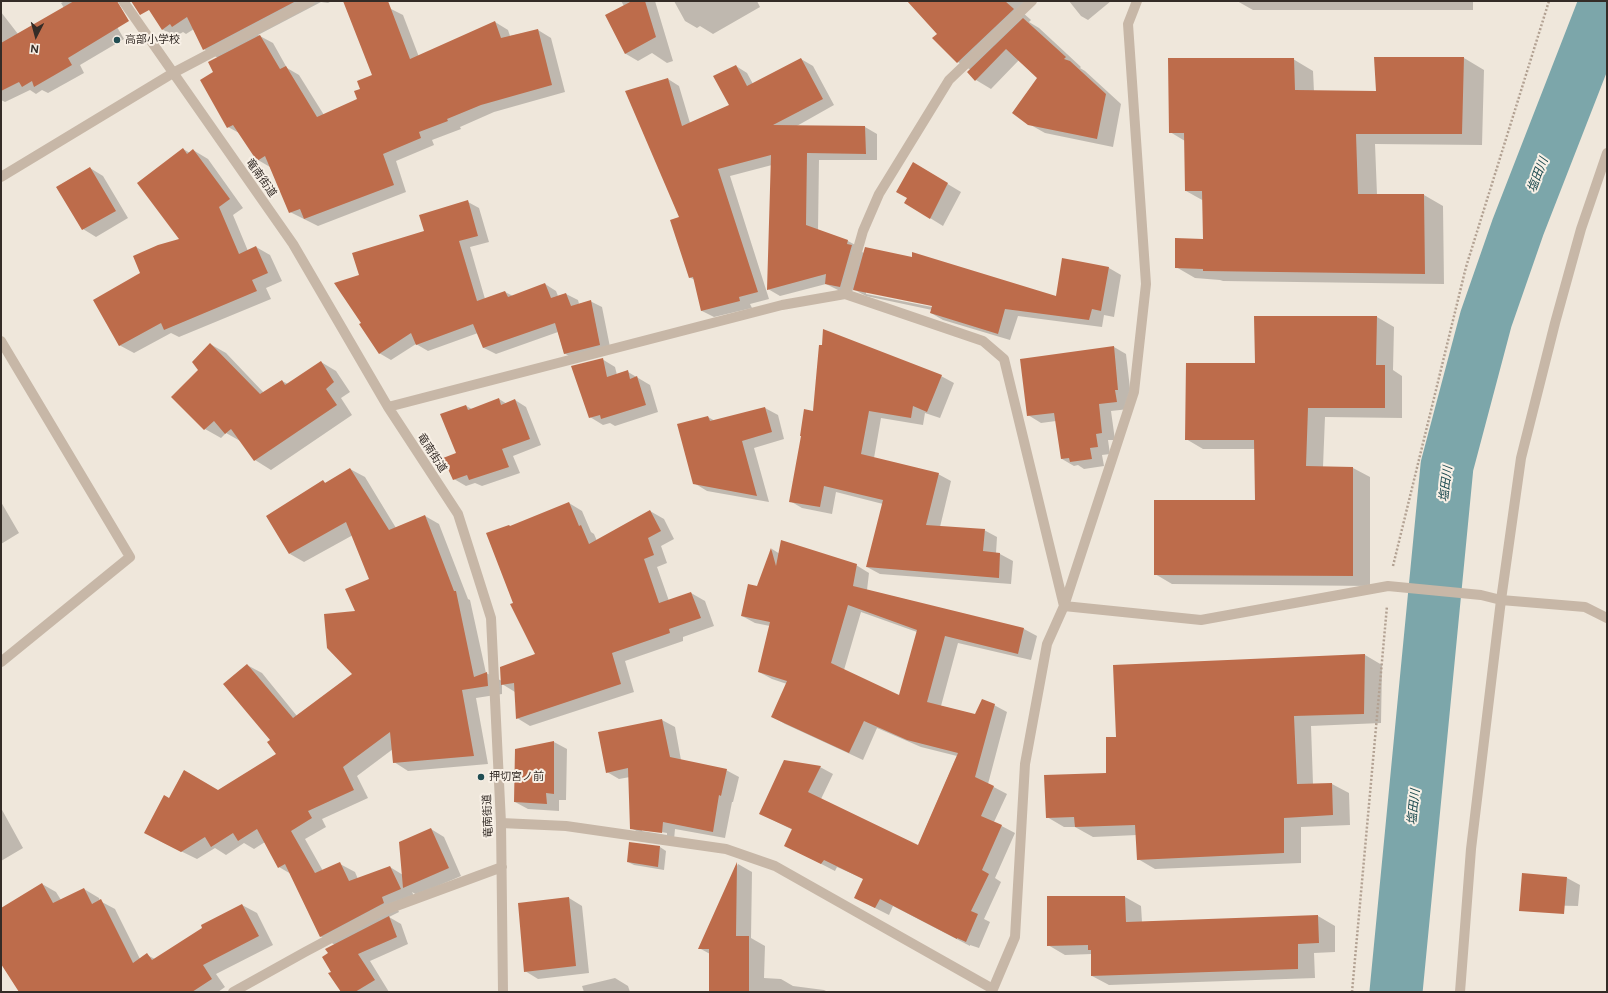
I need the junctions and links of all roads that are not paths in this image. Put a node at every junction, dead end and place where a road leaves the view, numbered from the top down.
1 (123, 1) edge
2 (310, 1) edge
3 (1032, 1) edge
4 (1137, 1) edge
5 (173, 74) junction
6 (1607, 153) edge
7 (1, 176) edge
8 (845, 294) junction
9 (1, 341) edge
10 (388, 407) junction
11 (1501, 600) junction
12 (1064, 606) junction
13 (1607, 618) edge
14 (1, 662) edge
15 (501, 823) junction
16 (502, 867) junction
17 (992, 990) edge
18 (233, 992) edge
19 (503, 992) edge
20 (1460, 992) edge

1 - 5 street, 竜南街道
2 - 5 street
3 - 8 street
4 - 12 street
5 - 7 street
5 - 10 street, 竜南街道
6 - 11 street
8 - 10 street
8 - 12 street
9 - 14 street
10 - 15 street, 竜南街道
11 - 12 street
11 - 13 street
11 - 20 street
12 - 17 street
15 - 16 street, 竜南街道
15 - 17 street
16 - 18 street
16 - 19 street, 竜南街道

